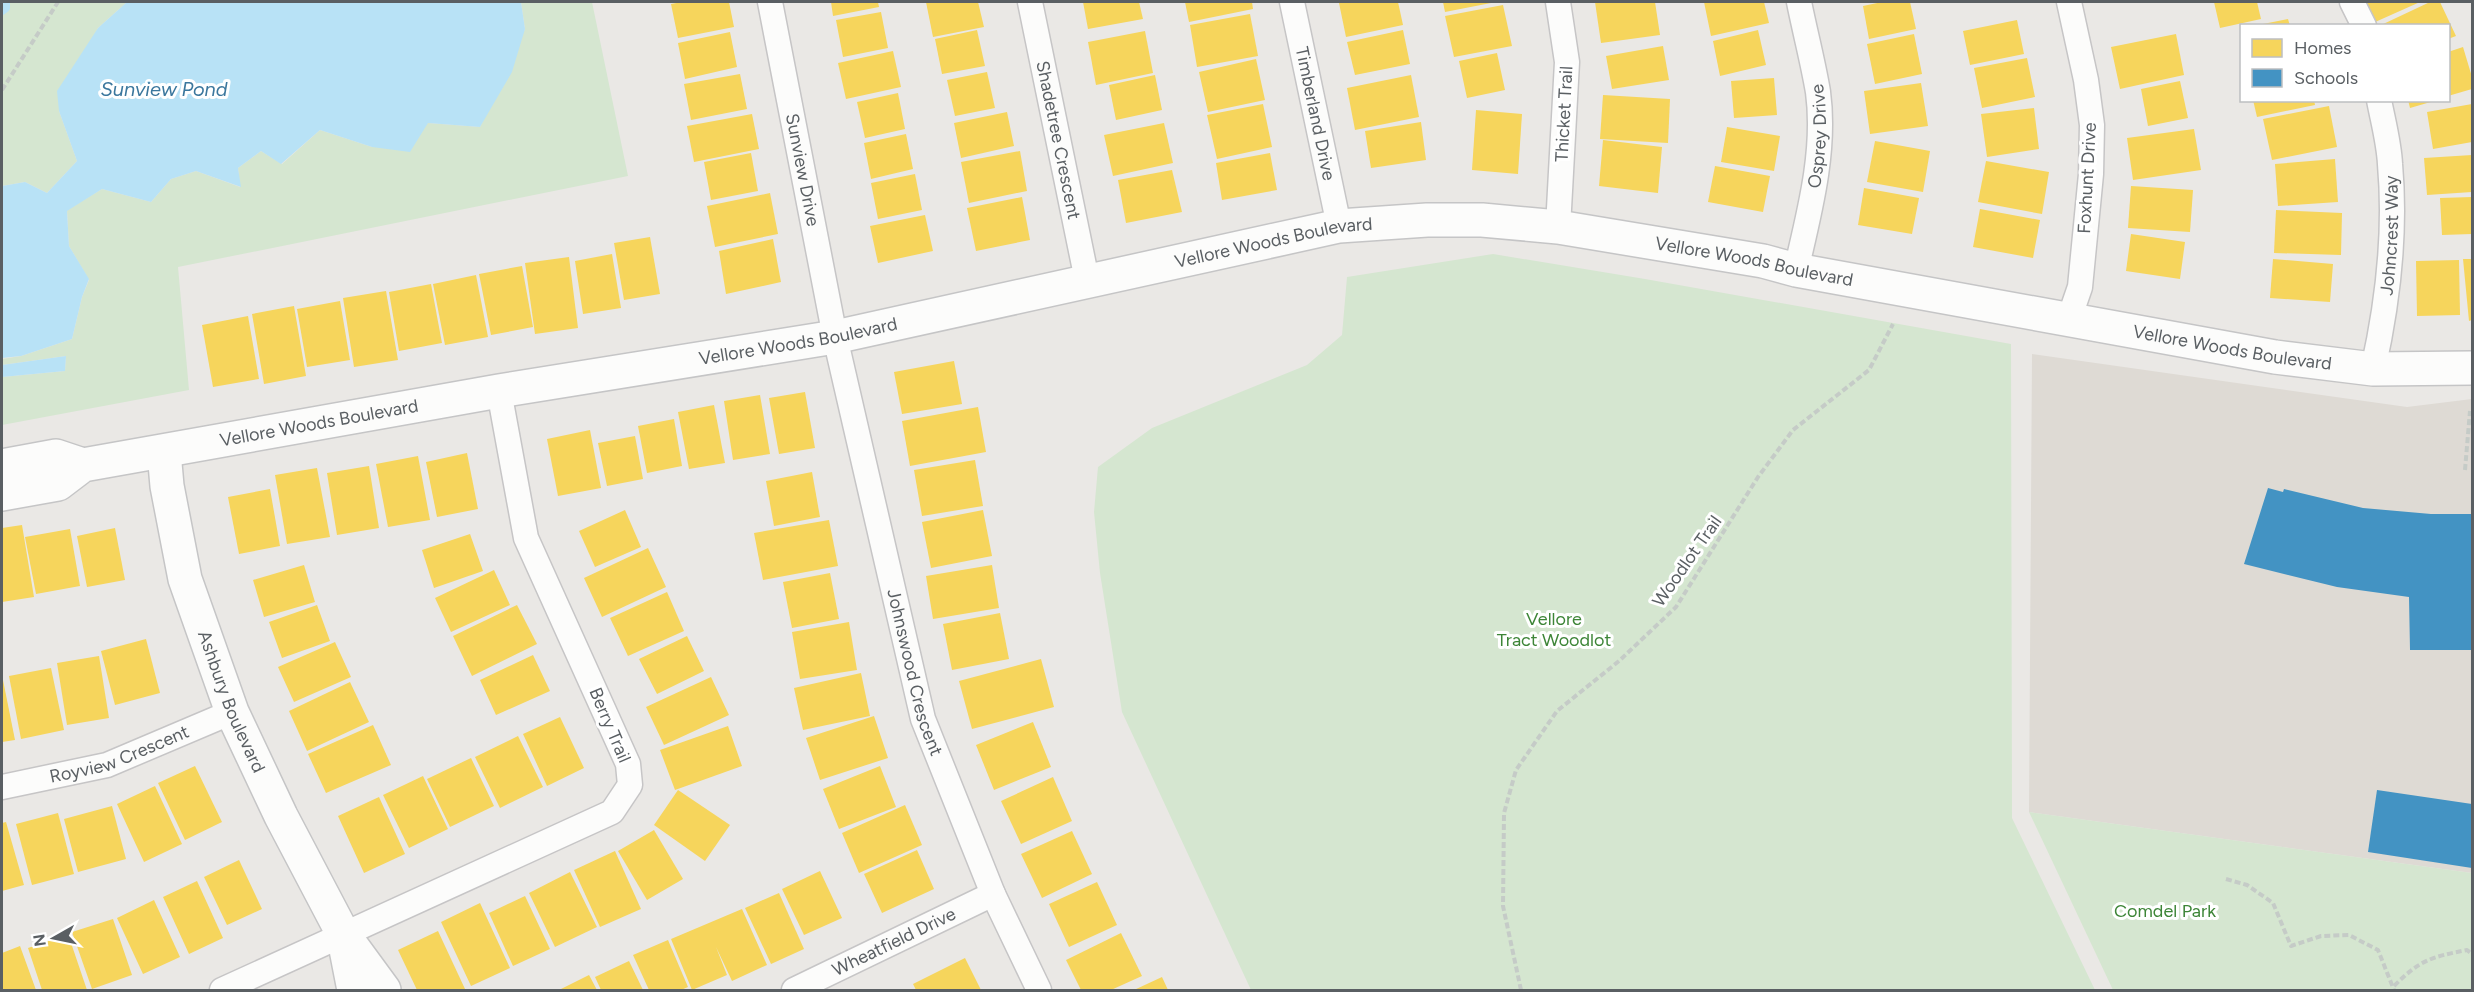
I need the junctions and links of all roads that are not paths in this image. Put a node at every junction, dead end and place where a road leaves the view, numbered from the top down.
1 (770, 2) edge
2 (1030, 2) edge
3 (1292, 2) edge
4 (1558, 2) edge
5 (1800, 2) edge
6 (2069, 2) edge
7 (2352, 2) edge
8 (2363, 24) edge
9 (2379, 102) edge
10 (1339, 226) junction
11 (1558, 227) junction
12 (1796, 270) junction
13 (1087, 280) junction
14 (2069, 319) junction
15 (835, 337) junction
16 (2472, 368) edge
17 (2373, 369) junction
18 (499, 391) junction
19 (164, 452) junction
20 (82, 465) junction
21 (2, 466) edge
22 (2, 494) edge
23 (232, 712) junction
24 (2, 787) edge
25 (993, 894) junction
26 (343, 934) junction
27 (222, 990) edge
28 (354, 990) edge
29 (384, 990) edge
30 (794, 990) edge
31 (1039, 990) edge

1 - 15 street, Sunview Drive
2 - 13 street, Shadetree Crescent
3 - 10 street, Timberland Drive
4 - 11 street, Thicket Trail
5 - 12 street, Osprey Drive
6 - 14 street, Foxhunt Drive
7 - 8 street
9 - 17 street, Johncrest Way
10 - 11 street, Vellore Woods Boulevard
10 - 13 street, Vellore Woods Boulevard
11 - 12 street, Vellore Woods Boulevard
12 - 14 street, Vellore Woods Boulevard
13 - 15 street, Vellore Woods Boulevard
14 - 17 street, Vellore Woods Boulevard
15 - 18 street, Vellore Woods Boulevard
15 - 25 street, Johnswood Crescent
16 - 17 street, Vellore Woods Boulevard
18 - 19 street, Vellore Woods Boulevard
18 - 26 street, Berry Trail
19 - 20 street, Vellore Woods Boulevard
19 - 23 street, Ashbury Boulevard
20 - 21 street, Vellore Woods Boulevard
20 - 22 street, Vellore Woods Boulevard
23 - 24 street, Royview Crescent
23 - 26 street, Ashbury Boulevard
25 - 30 street, Wheatfield Drive
25 - 31 street, Johnswood Crescent
26 - 27 street
26 - 28 street, Ashbury Boulevard
26 - 29 street, Ashbury Boulevard

